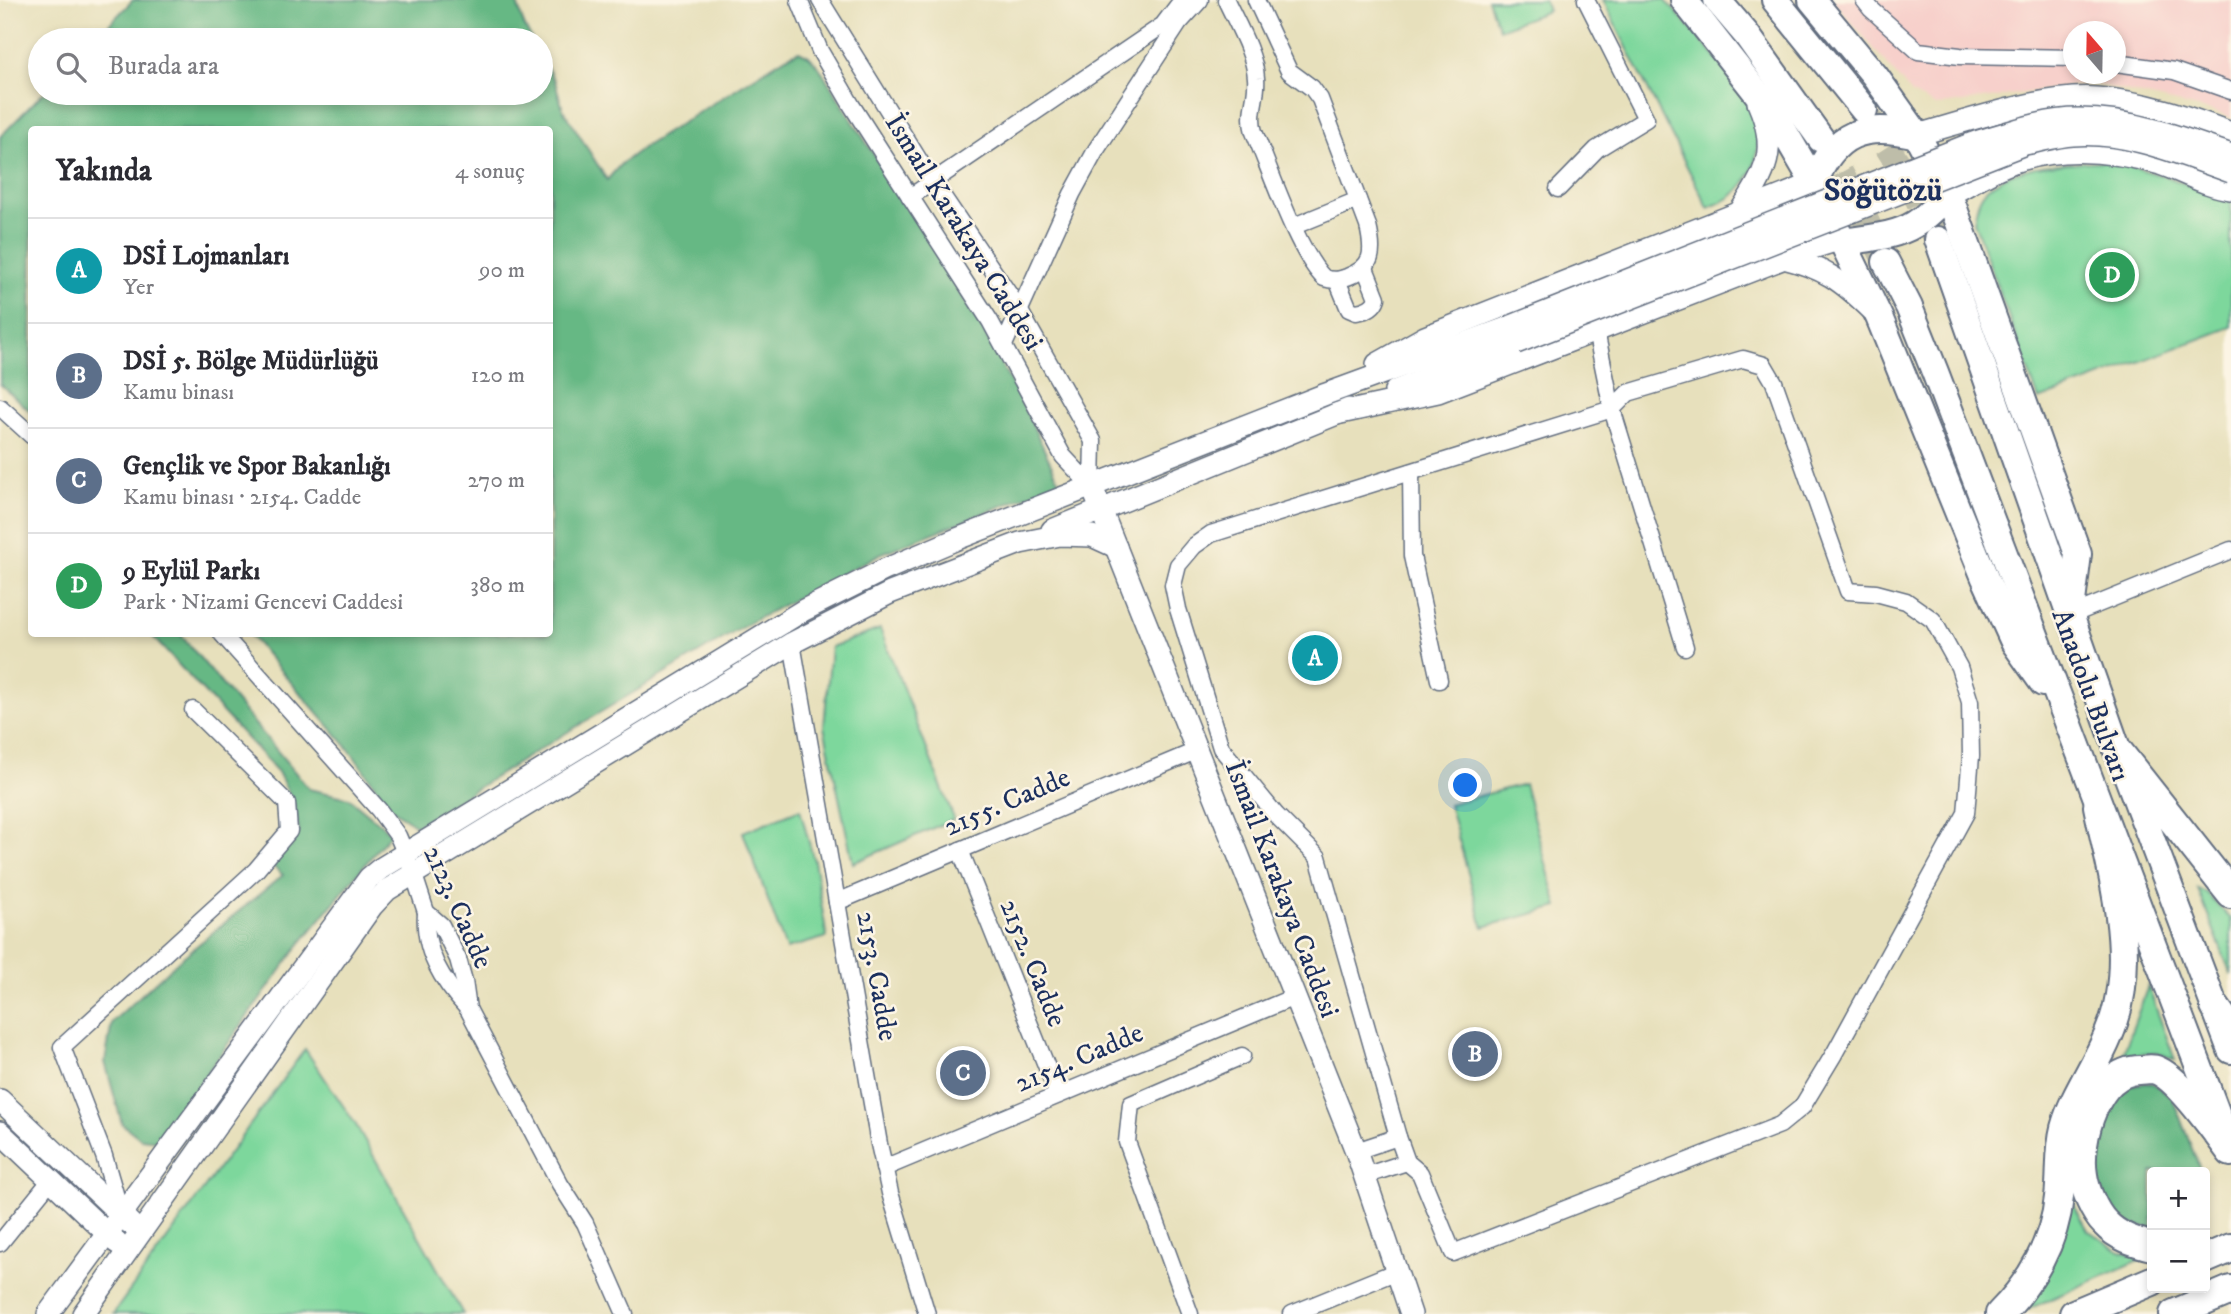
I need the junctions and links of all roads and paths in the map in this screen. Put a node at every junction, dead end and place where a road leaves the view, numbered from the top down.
1 (799, 0) edge
2 (820, 0) edge
3 (1182, 0) edge
4 (1200, 0) edge
5 (1226, 0) edge
6 (1256, 0) edge
7 (1586, 0) edge
8 (1684, 0) edge
9 (1717, 0) edge
10 (1775, 0) edge
11 (1812, 0) edge
12 (1864, 0) edge
13 (2063, 58) edge
14 (2126, 64) edge
15 (1749, 82) junction
16 (2231, 91) edge
17 (1864, 110) tunnel mouth
18 (2231, 133) edge
19 (1917, 135) junction
20 (1821, 139) tunnel mouth
21 (2231, 155) edge
22 (2231, 172) edge
23 (933, 182) junction
24 (1814, 183) junction
25 (1558, 189) dead end
26 (1881, 189) junction
27 (2231, 189) edge
28 (1949, 195) junction
29 (911, 197) junction
30 (1358, 200) junction
31 (1739, 213) junction
32 (1294, 226) junction
33 (1937, 240) tunnel mouth
34 (1844, 242) junction
35 (1784, 258) junction
36 (1886, 262) tunnel mouth
37 (1365, 268) junction
38 (1337, 280) junction
39 (1019, 311) junction
40 (1879, 317) junction
41 (1596, 331) junction
42 (1512, 335) junction
43 (1004, 345) junction
44 (1326, 394) junction
45 (0, 407) edge
46 (1612, 409) junction
47 (1336, 414) junction
48 (28, 432) edge
49 (1411, 472) junction
50 (1092, 488) junction
51 (1130, 499) junction
52 (1101, 511) junction
53 (1020, 542) junction
54 (1116, 547) junction
55 (2231, 550) edge
56 (2071, 615) junction
57 (225, 637) edge
58 (792, 643) junction
59 (1685, 647) dead end
60 (1439, 680) dead end
61 (192, 710) dead end
62 (2064, 713) junction
63 (1198, 750) junction
64 (2118, 751) junction
65 (2098, 806) junction
66 (960, 850) junction
67 (410, 862) junction
68 (2231, 894) edge
69 (837, 902) junction
70 (1294, 997) junction
71 (2223, 1018) edge
72 (2231, 1050) edge
73 (1242, 1056) dead end
74 (1058, 1095) junction
75 (0, 1100) edge
76 (0, 1132) edge
77 (1398, 1137) junction
78 (1356, 1151) junction
79 (2231, 1152) edge
80 (1407, 1162) junction
81 (884, 1168) junction
82 (1364, 1176) junction
83 (50, 1181) junction
84 (121, 1214) junction
85 (140, 1233) junction
86 (107, 1234) junction
87 (0, 1243) edge
88 (2147, 1244) edge
89 (126, 1252) junction
90 (1395, 1272) junction
91 (2147, 1283) edge
92 (2231, 1290) edge
93 (48, 1314) edge
94 (83, 1314) edge
95 (625, 1314) edge
96 (927, 1314) edge
97 (1191, 1314) edge
98 (1292, 1314) edge
99 (1411, 1314) edge
100 (2000, 1314) edge
101 (2074, 1314) edge
102 (2174, 1314) edge

1 - 29 street, İsmail Karakaya Caddesi
2 - 23 street, İsmail Karakaya Caddesi
3 - 23 street
4 - 39 street
5 - 32 street
6 - 30 street
7 - 25 street
8 - 15 main road
9 - 20 main road
10 - 17 main road
11 - 19 main road
12 - 13 street
14 - 16 street
15 - 24 main road
15 - 31 street
18 - 19 street
19 - 24 main road
19 - 28 main road
21 - 26 street, bridge
22 - 26 street, bridge
23 - 29 street
23 - 39 street, İsmail Karakaya Caddesi
24 - 31 street
24 - 34 main road
26 - 42 street, bridge
27 - 28 street
28 - 34 main road
28 - 56 main road
29 - 43 street, İsmail Karakaya Caddesi
30 - 32 street
30 - 37 street
31 - 44 street
32 - 38 street
33 - 56 main road, Anadolu Bulvarı
34 - 35 street
34 - 40 main road
35 - 40 street
35 - 41 street
36 - 62 main road, Anadolu Bulvarı
37 - 38 street
37 - 38 street
39 - 43 street
39 - 50 street, İsmail Karakaya Caddesi
40 - 62 main road
41 - 46 street
41 - 47 street
42 - 44 street
42 - 47 street
43 - 50 street, İsmail Karakaya Caddesi
44 - 50 street
45 - 48 street
46 - 49 street
46 - 59 street
46 - 80 street
47 - 51 street
49 - 60 street
49 - 77 street
50 - 52 street, İsmail Karakaya Caddesi
50 - 67 street
51 - 52 street
51 - 54 street
52 - 53 street
52 - 54 street, İsmail Karakaya Caddesi
53 - 54 street
53 - 58 street
54 - 63 street, İsmail Karakaya Caddesi
55 - 56 street
56 - 64 main road, Anadolu Bulvarı
57 - 67 street, 2123. Cadde
58 - 67 street
58 - 69 street, 2153. Cadde
61 - 84 street
62 - 65 main road, Anadolu Bulvarı
63 - 66 street, 2155. Cadde
63 - 70 street, İsmail Karakaya Caddesi
64 - 68 highway
64 - 71 main road, Anadolu Bulvarı
65 - 79 main road, Anadolu Bulvarı
65 - 100 highway
66 - 69 street, 2155. Cadde
66 - 74 street, 2152. Cadde
67 - 84 street
67 - 85 street
67 - 95 street, 2123. Cadde
69 - 81 street, 2153. Cadde
70 - 74 street, 2154. Cadde
70 - 78 street, İsmail Karakaya Caddesi
71 - 72 main road, Anadolu Bulvarı
73 - 97 street
74 - 81 street, 2154. Cadde
75 - 84 street
76 - 83 street
77 - 78 street
77 - 80 street
78 - 82 street, İsmail Karakaya Caddesi
79 - 88 highway
80 - 82 street
81 - 96 street, 2153. Cadde
82 - 90 street, İsmail Karakaya Caddesi
83 - 86 street
83 - 87 street
84 - 85 street
84 - 86 street
85 - 89 street
86 - 89 street
86 - 93 street
89 - 94 street
90 - 98 street
90 - 99 street, İsmail Karakaya Caddesi
91 - 101 highway
92 - 102 highway

